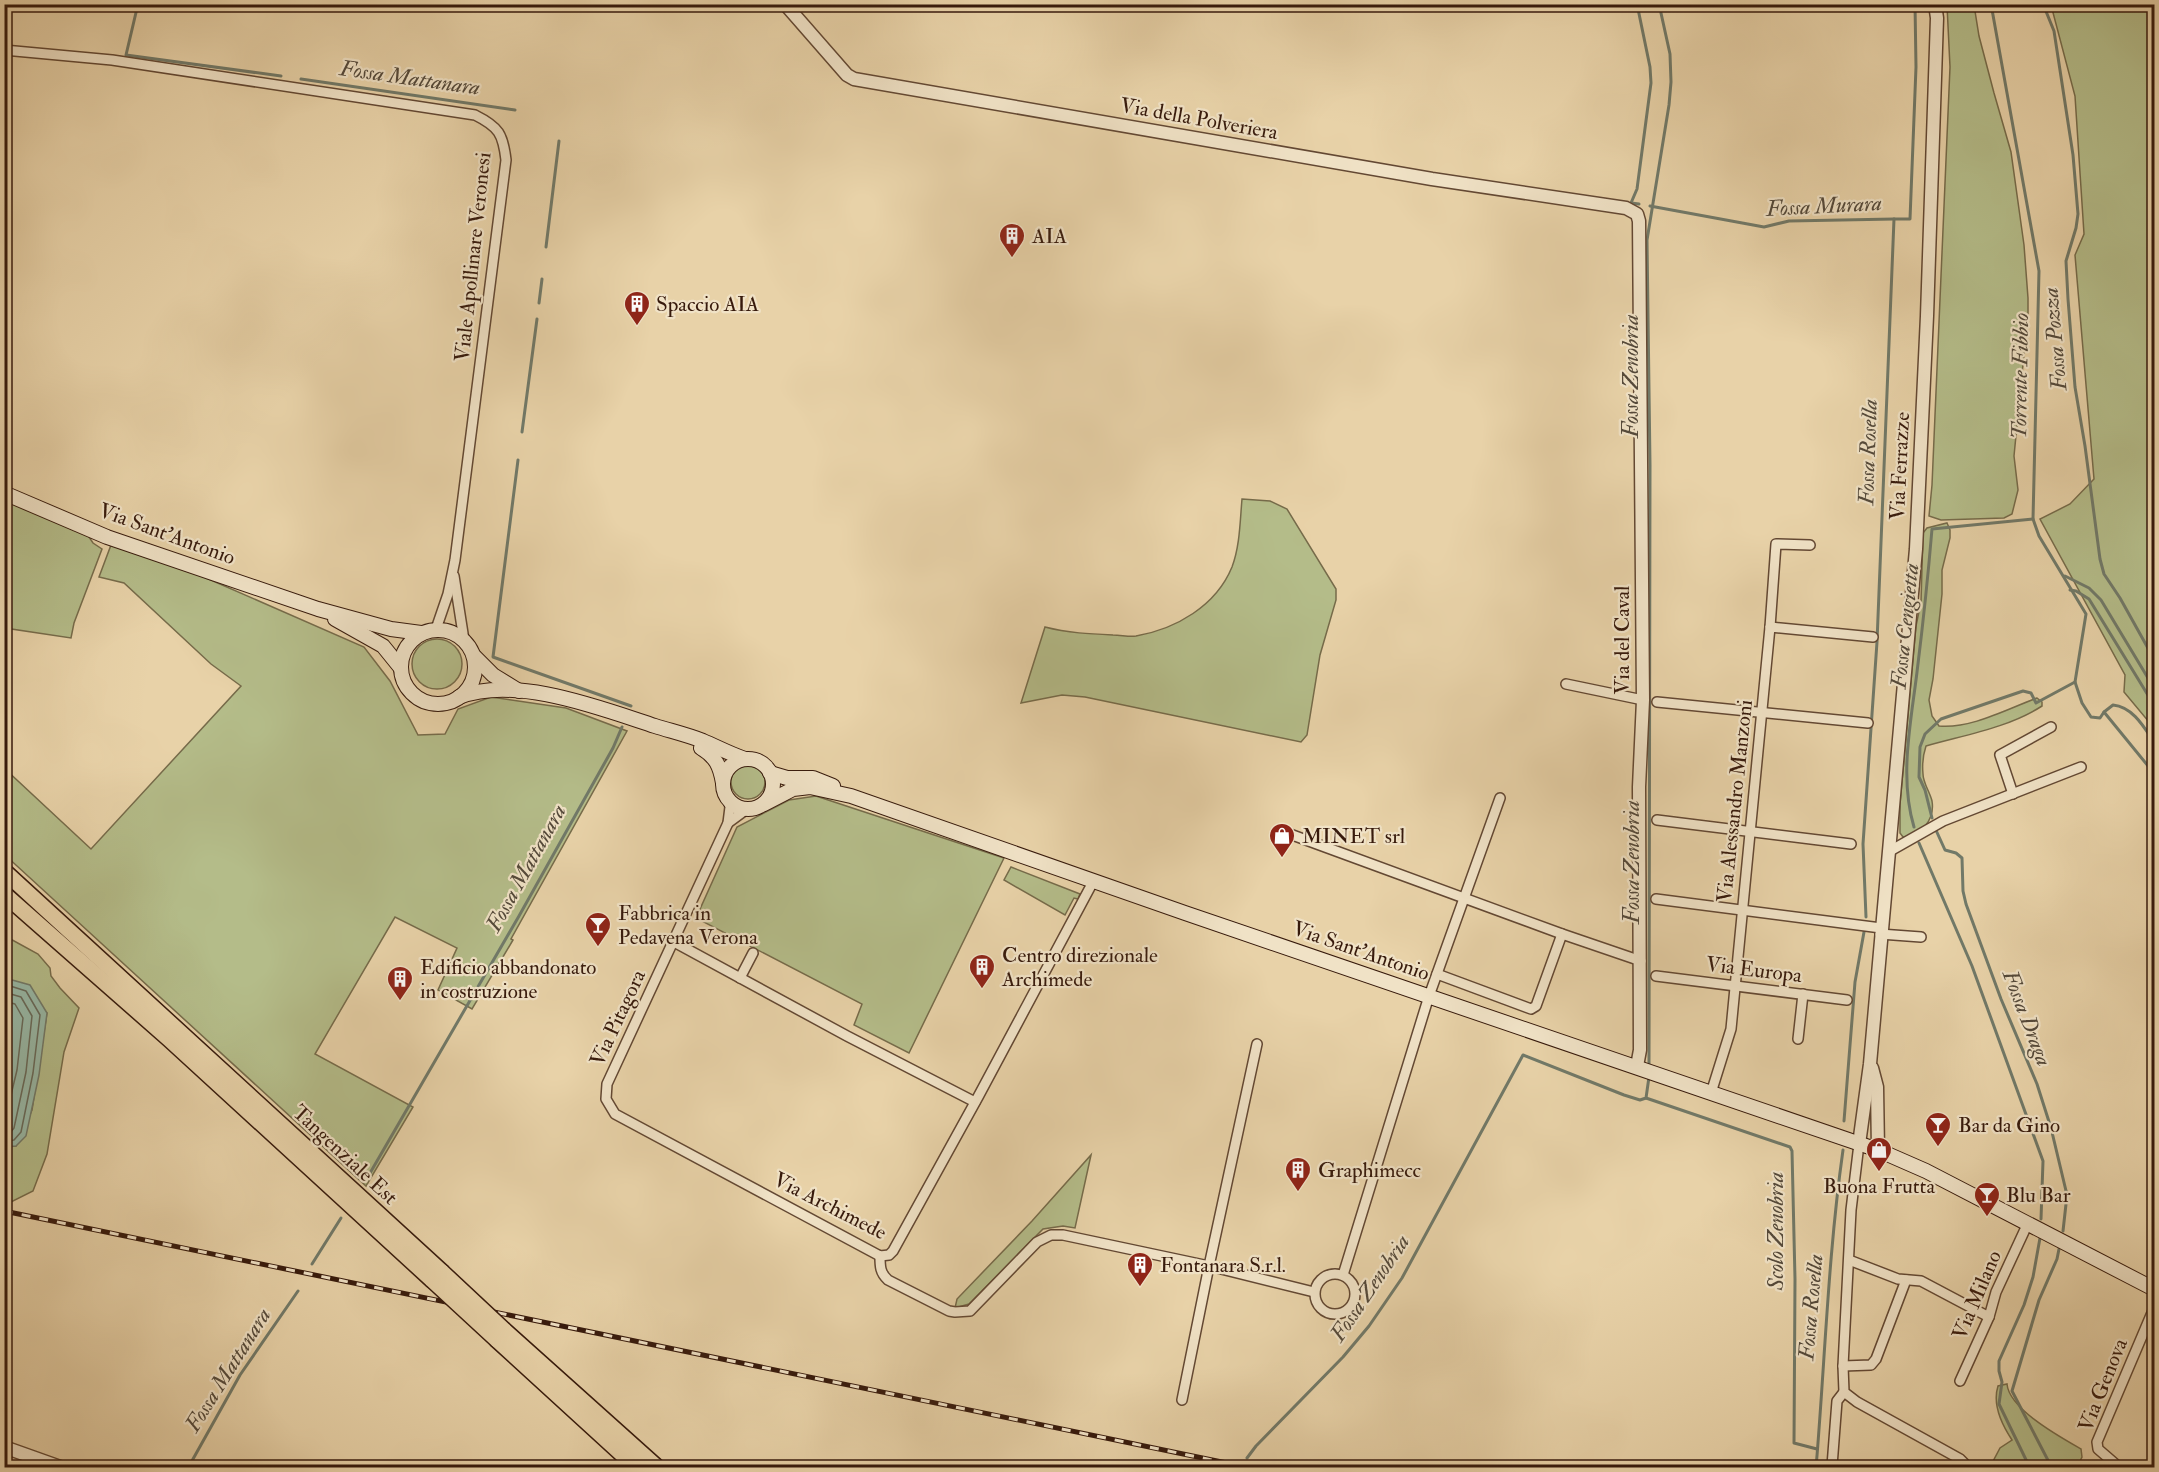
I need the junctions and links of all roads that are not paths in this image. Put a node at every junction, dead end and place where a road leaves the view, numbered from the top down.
1 (785, 4) edge
2 (1935, 4) edge
3 (4, 50) edge
4 (1637, 214) joint
5 (4, 493) edge
6 (1810, 545) dead end
7 (453, 568) junction
8 (318, 609) junction
9 (1770, 627) junction
10 (436, 629) junction
11 (421, 633) junction
12 (1873, 637) dead end
13 (464, 640) junction
14 (474, 656) junction
15 (400, 668) junction
16 (1566, 684) dead end
17 (521, 692) junction
18 (459, 697) junction
19 (1642, 700) junction
20 (1657, 702) dead end
21 (1762, 713) junction
22 (1868, 723) dead end
23 (2051, 727) dead end
24 (676, 733) junction
25 (745, 759) junction
26 (2081, 767) dead end
27 (770, 773) junction
28 (723, 783) junction
29 (2013, 794) junction
30 (851, 796) junction
31 (1500, 798) dead end
32 (728, 800) junction
33 (764, 804) junction
34 (747, 809) junction
35 (1657, 820) dead end
36 (728, 823) junction
37 (1749, 831) junction
38 (1287, 833) dead end
39 (1851, 844) dead end
40 (1890, 851) junction
41 (4, 871) edge
42 (1094, 880) junction
43 (4, 894) edge
44 (1465, 897) junction
45 (1656, 899) dead end
46 (1742, 910) junction
47 (1881, 931) junction
48 (1562, 934) junction
49 (1921, 937) dead end
50 (674, 942) junction
51 (753, 953) dead end
52 (1641, 961) junction
53 (1437, 974) junction
54 (1656, 976) dead end
55 (740, 978) junction
56 (1736, 985) junction
57 (1803, 994) junction
58 (1429, 996) junction
59 (1847, 1000) dead end
60 (1798, 1039) dead end
61 (1257, 1044) dead end
62 (1870, 1064) junction
63 (1637, 1066) junction
64 (1711, 1093) junction
65 (606, 1100) joint
66 (975, 1102) junction
67 (1859, 1144) junction
68 (1878, 1150) junction
69 (2028, 1223) junction
70 (880, 1256) junction
71 (1849, 1260) junction
72 (1209, 1266) junction
73 (1343, 1275) junction
74 (437, 1276) junction
75 (1906, 1280) junction
76 (2154, 1288) edge
77 (1314, 1292) junction
78 (2154, 1308) edge
79 (1989, 1317) junction
80 (500, 1335) junction
81 (1843, 1366) junction
82 (1960, 1381) dead end
83 (1844, 1392) junction
84 (1182, 1400) dead end
85 (4, 1448) edge
86 (1832, 1466) dead end
87 (63, 1467) edge
88 (637, 1467) edge
89 (657, 1467) edge
90 (1969, 1467) edge
91 (2120, 1467) edge

1 - 4 street, Via della Polveriera
2 - 40 street, Via Ferrazze
3 - 7 street, Viale Apollinare Veronesi
4 - 19 street, Via del Caval
5 - 8 main road, Via Sant'Antonio
6 - 9 street, Via Alessandro Manzoni
7 - 10 street, Viale Apollinare Veronesi
7 - 13 street, Viale Apollinare Veronesi
8 - 11 main road, Via Sant'Antonio
8 - 15 main road, Via Sant'Antonio
9 - 12 street
9 - 21 street, Via Alessandro Manzoni
10 - 11 main road, Via Sant'Antonio
10 - 13 main road
11 - 15 main road
13 - 14 main road, Via Sant'Antonio
14 - 17 main road, Via Sant'Antonio
14 - 18 main road
15 - 18 main road, Via Sant'Antonio
16 - 19 street
17 - 18 main road, Via Sant'Antonio
17 - 24 main road, Via Sant'Antonio
19 - 52 street, Via del Caval
20 - 21 street
21 - 22 street
21 - 37 street, Via Alessandro Manzoni
23 - 29 street
24 - 25 main road, Via Sant'Antonio
24 - 28 main road, Via Sant'Antonio
25 - 27 main road, Via Sant'Antonio
25 - 28 main road
26 - 29 street
27 - 30 main road, Via Sant'Antonio
27 - 33 main road
28 - 32 main road, Via Sant'Antonio
29 - 40 street
30 - 33 main road, Via Sant'Antonio
30 - 42 main road, Via Sant'Antonio
31 - 44 street
32 - 34 main road
32 - 36 street, Via Pitagora
33 - 34 main road, Via Sant'Antonio
34 - 36 street, Via Pitagora
35 - 37 street
36 - 50 street, Via Pitagora
37 - 39 street
37 - 46 street, Via Alessandro Manzoni
38 - 44 street
40 - 47 street, Via Ferrazze
41 - 74 highway, Tangenziale Est
42 - 58 main road, Via Sant'Antonio
42 - 66 street, Via Archimede
43 - 74 highway, Tangenziale Est
44 - 48 street
44 - 53 street
45 - 46 street
46 - 47 street
46 - 56 street, Via Alessandro Manzoni
47 - 49 street
47 - 62 street, Via Ferrazze
48 - 52 street
48 - 53 street
50 - 55 street
50 - 65 street, Via Pitagora
51 - 55 street
52 - 63 street, Via del Caval
53 - 58 street
54 - 56 street, Via Europa
55 - 66 street
56 - 57 street, Via Europa
56 - 64 street, Via Alessandro Manzoni
57 - 59 street, Via Europa
57 - 60 street
58 - 63 main road, Via Sant'Antonio
58 - 73 street
61 - 72 street
62 - 67 street
62 - 68 street
63 - 64 main road, Via Sant'Antonio
64 - 67 main road, Via Sant'Antonio
65 - 70 street, Via Archimede
66 - 70 street, Via Archimede
67 - 68 main road, Via Sant'Antonio
67 - 71 street
68 - 69 main road, Via Sant'Antonio
69 - 76 main road, Via Sant'Antonio
69 - 79 street, Via Milano
70 - 72 street
71 - 75 street
71 - 81 street
72 - 77 street
72 - 84 street
73 - 77 street
73 - 77 street
74 - 80 highway, Tangenziale Est, bridge
75 - 79 street
75 - 81 street
78 - 91 street, Via Genova
79 - 82 street, Via Milano
80 - 88 highway, Tangenziale Est
80 - 89 highway, Tangenziale Est
81 - 83 street
83 - 86 street
83 - 90 street
85 - 87 street

